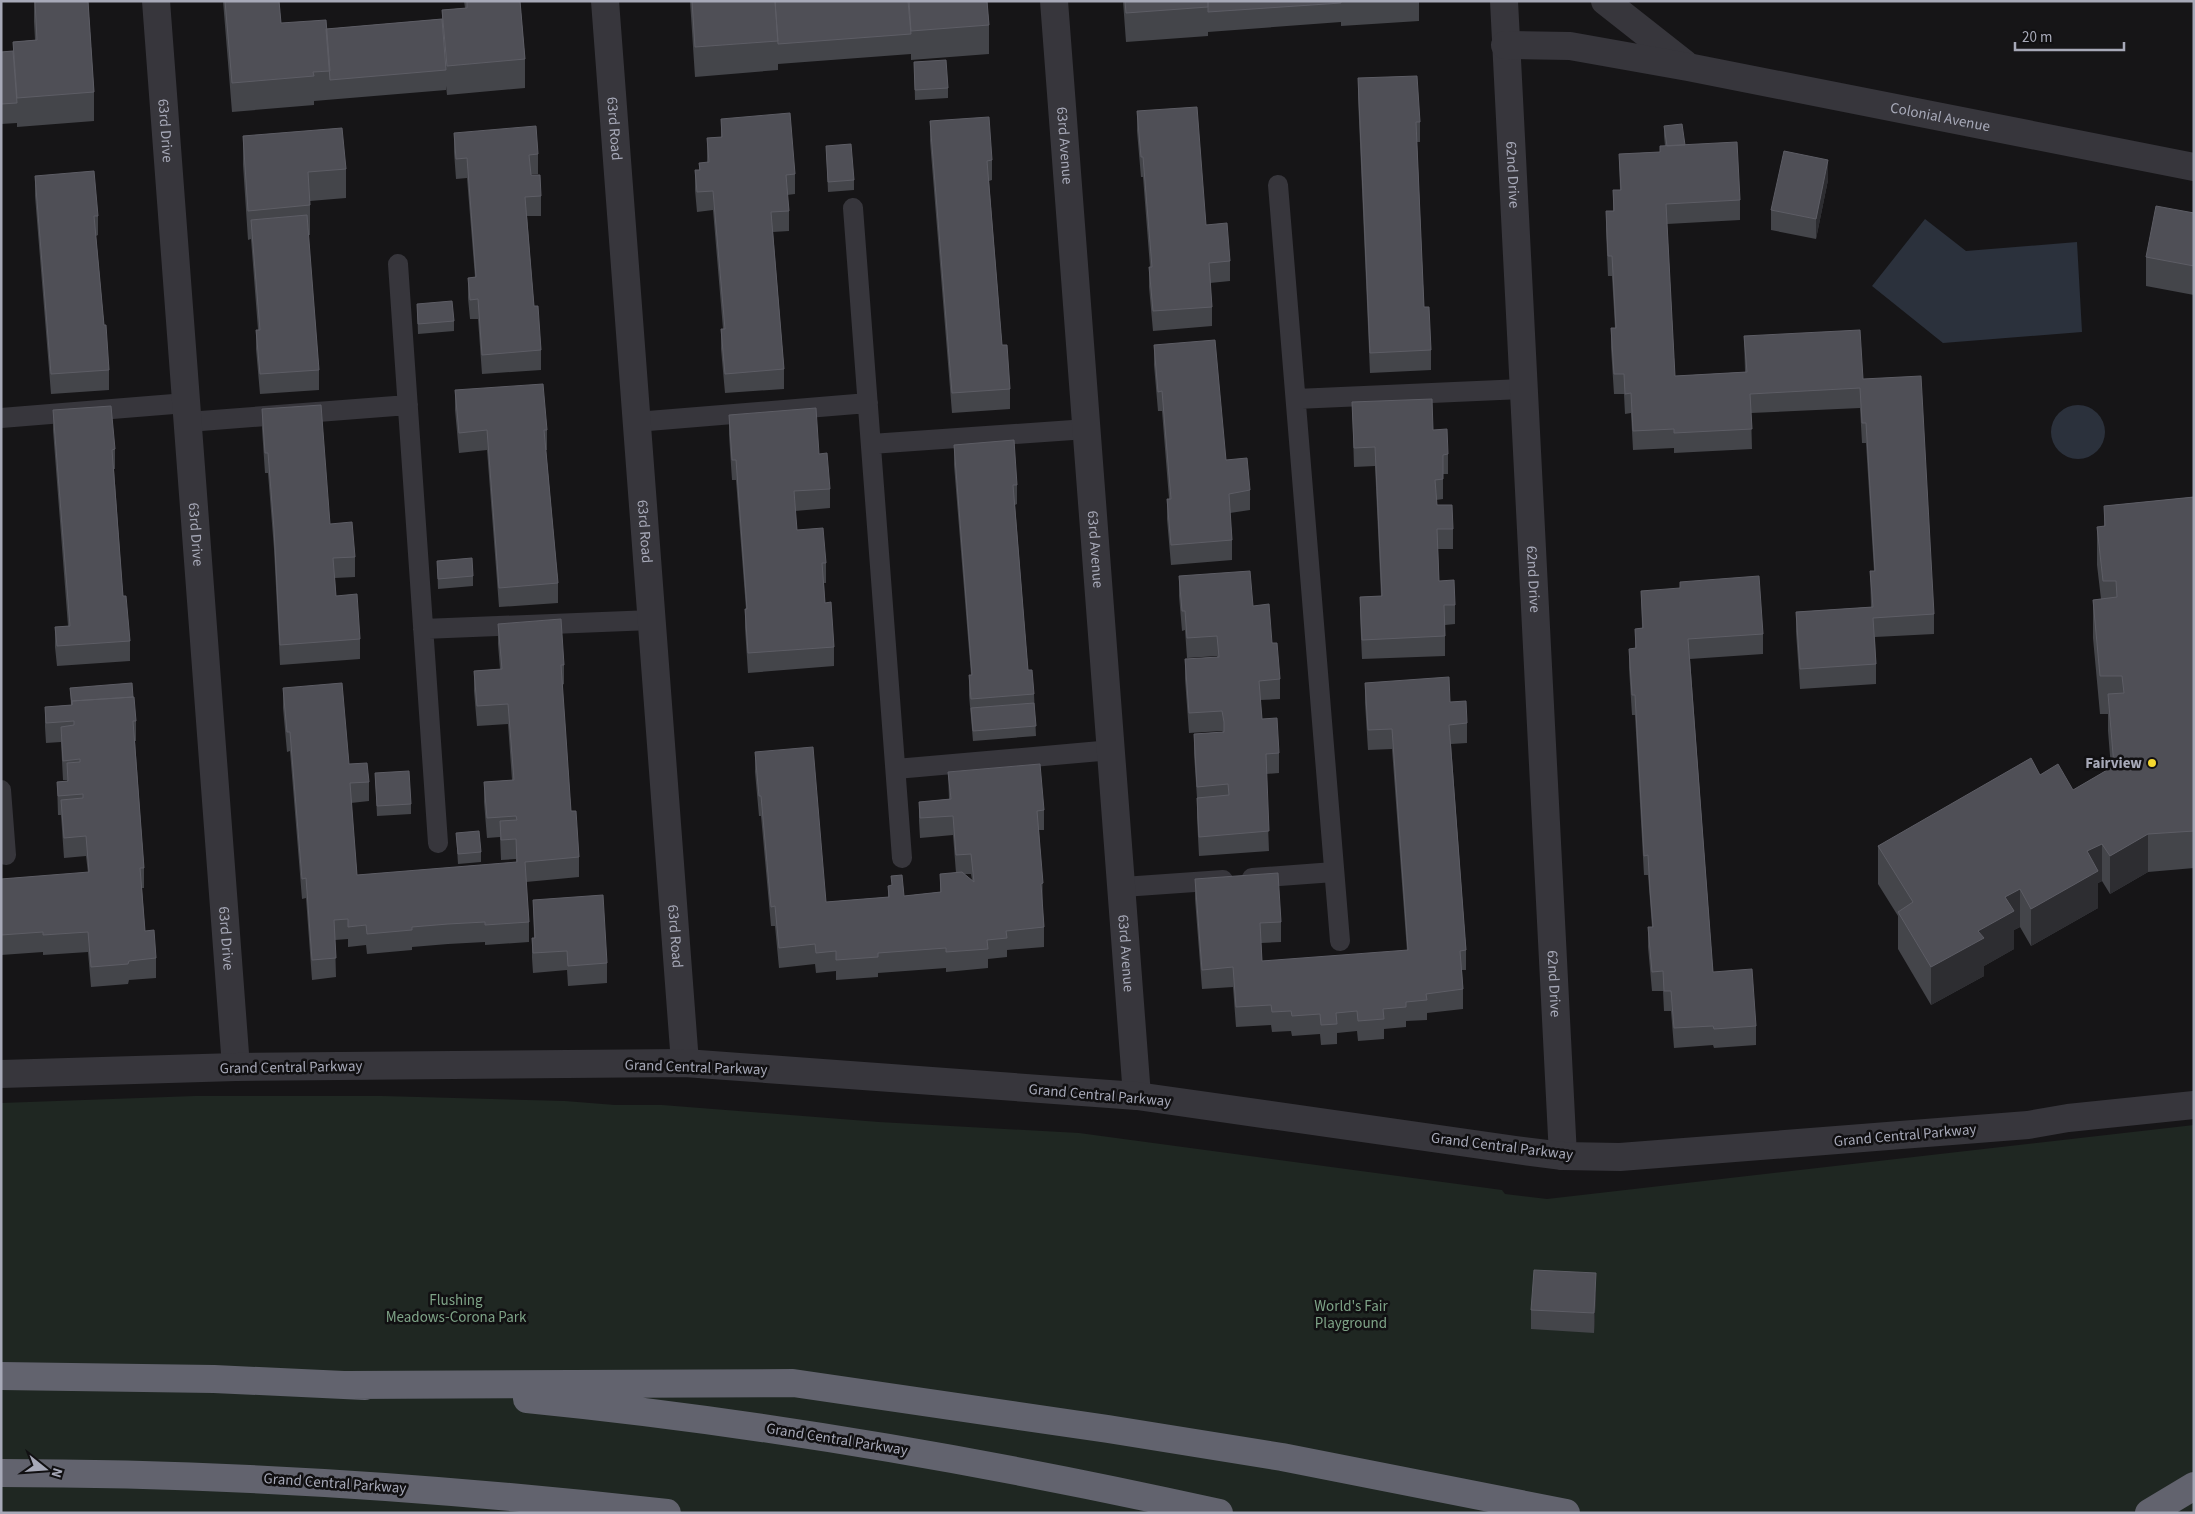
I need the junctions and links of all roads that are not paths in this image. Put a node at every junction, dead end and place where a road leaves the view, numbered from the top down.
1 (156, 1) edge
2 (605, 1) edge
3 (1054, 1) edge
4 (1504, 1) edge
5 (1605, 1) edge
6 (1505, 45) junction
7 (1688, 67) junction
8 (2194, 167) edge
9 (1278, 185) dead end
10 (853, 208) dead end
11 (398, 264) dead end
12 (1522, 389) junction
13 (1296, 399) junction
14 (868, 403) junction
15 (408, 405) junction
16 (187, 412) junction
17 (1, 418) edge
18 (636, 422) junction
19 (1087, 429) junction
20 (871, 444) junction
21 (652, 620) junction
22 (423, 629) junction
23 (1112, 750) junction
24 (896, 769) junction
25 (1, 790) edge
26 (438, 843) dead end
27 (6, 855) dead end
28 (902, 858) dead end
29 (1334, 872) junction
30 (1123, 887) junction
31 (1340, 941) dead end
32 (685, 1063) junction
33 (236, 1067) junction
34 (1, 1074) edge
35 (1137, 1096) junction
36 (2194, 1105) edge
37 (1563, 1156) junction
38 (1, 1376) edge
39 (346, 1385) junction
40 (1, 1473) edge
41 (2194, 1486) edge
42 (667, 1513) edge
43 (1218, 1513) edge
44 (1566, 1513) edge
45 (2149, 1513) edge

1 - 16 street, 63rd Drive
2 - 18 street, 63rd Road
3 - 19 street, 63rd Avenue
4 - 6 street, 62nd Drive
5 - 7 street, Colonial Avenue
6 - 7 street, Colonial Avenue
6 - 12 street, 62nd Drive
7 - 8 street, Colonial Avenue
9 - 13 lane
10 - 14 lane
11 - 15 lane
12 - 13 lane
12 - 37 street, 62nd Drive
13 - 29 lane
14 - 18 lane
14 - 20 lane
15 - 16 lane
15 - 22 lane
16 - 17 lane
16 - 33 street, 63rd Drive
18 - 21 street, 63rd Road
19 - 20 lane
19 - 23 street, 63rd Avenue
20 - 24 lane
21 - 22 lane
21 - 32 street, 63rd Road
22 - 26 lane
23 - 24 lane
23 - 30 street, 63rd Avenue
24 - 28 lane
25 - 27 lane
29 - 30 lane
29 - 31 lane
30 - 35 street, 63rd Avenue
32 - 33 street, Grand Central Parkway
32 - 35 street, Grand Central Parkway
33 - 34 street, Grand Central Parkway
35 - 37 street, Grand Central Parkway
36 - 37 street, Grand Central Parkway
38 - 39 highway, Grand Central Parkway
39 - 43 highway, Grand Central Parkway
39 - 44 highway
40 - 42 highway, Grand Central Parkway
41 - 45 highway

